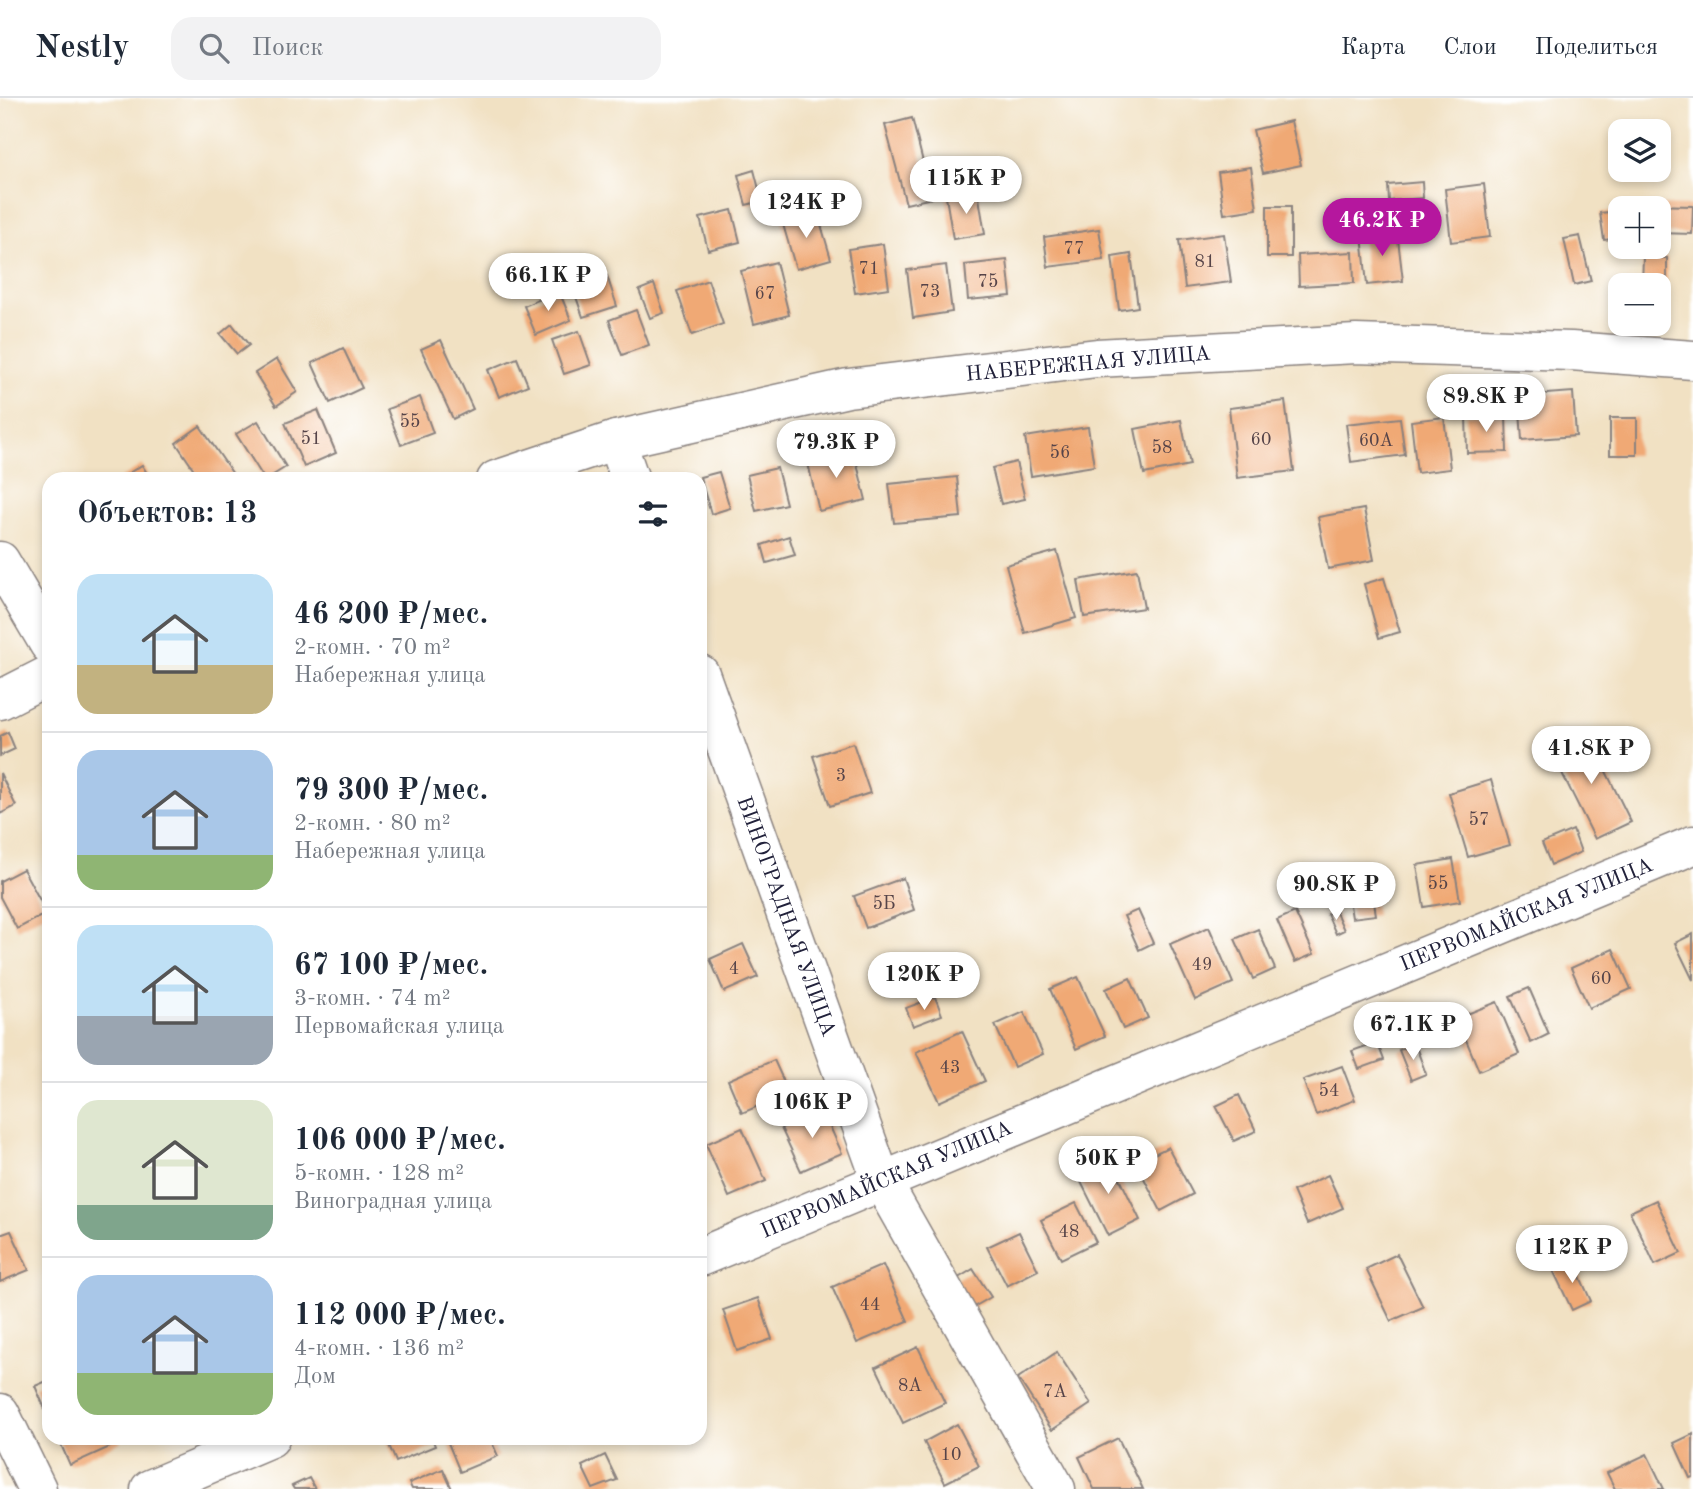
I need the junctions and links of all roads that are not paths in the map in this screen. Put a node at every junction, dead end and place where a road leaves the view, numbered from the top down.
1 (1693, 360) edge
2 (616, 440) junction
3 (520, 472) edge
4 (628, 472) edge
5 (0, 561) edge
6 (42, 632) edge
7 (42, 679) edge
8 (707, 694) edge
9 (0, 700) edge
10 (1693, 845) edge
11 (881, 1180) junction
12 (707, 1254) edge
13 (0, 1413) edge
14 (254, 1445) edge
15 (37, 1489) edge
16 (150, 1489) edge
17 (1056, 1489) edge

1 - 2 street, НАБЕРЕЖНАЯ УЛИЦА
2 - 3 street, НАБЕРЕЖНАЯ УЛИЦА
2 - 4 street
5 - 6 street
7 - 9 street
8 - 11 street, ВИНОГРАДНАЯ УЛИЦА
10 - 11 street, ПЕРВОМАЙСКАЯ УЛИЦА
11 - 12 street, ПЕРВОМАЙСКАЯ УЛИЦА
11 - 17 street, ВИНОГРАДНАЯ УЛИЦА
13 - 15 street
14 - 16 street

